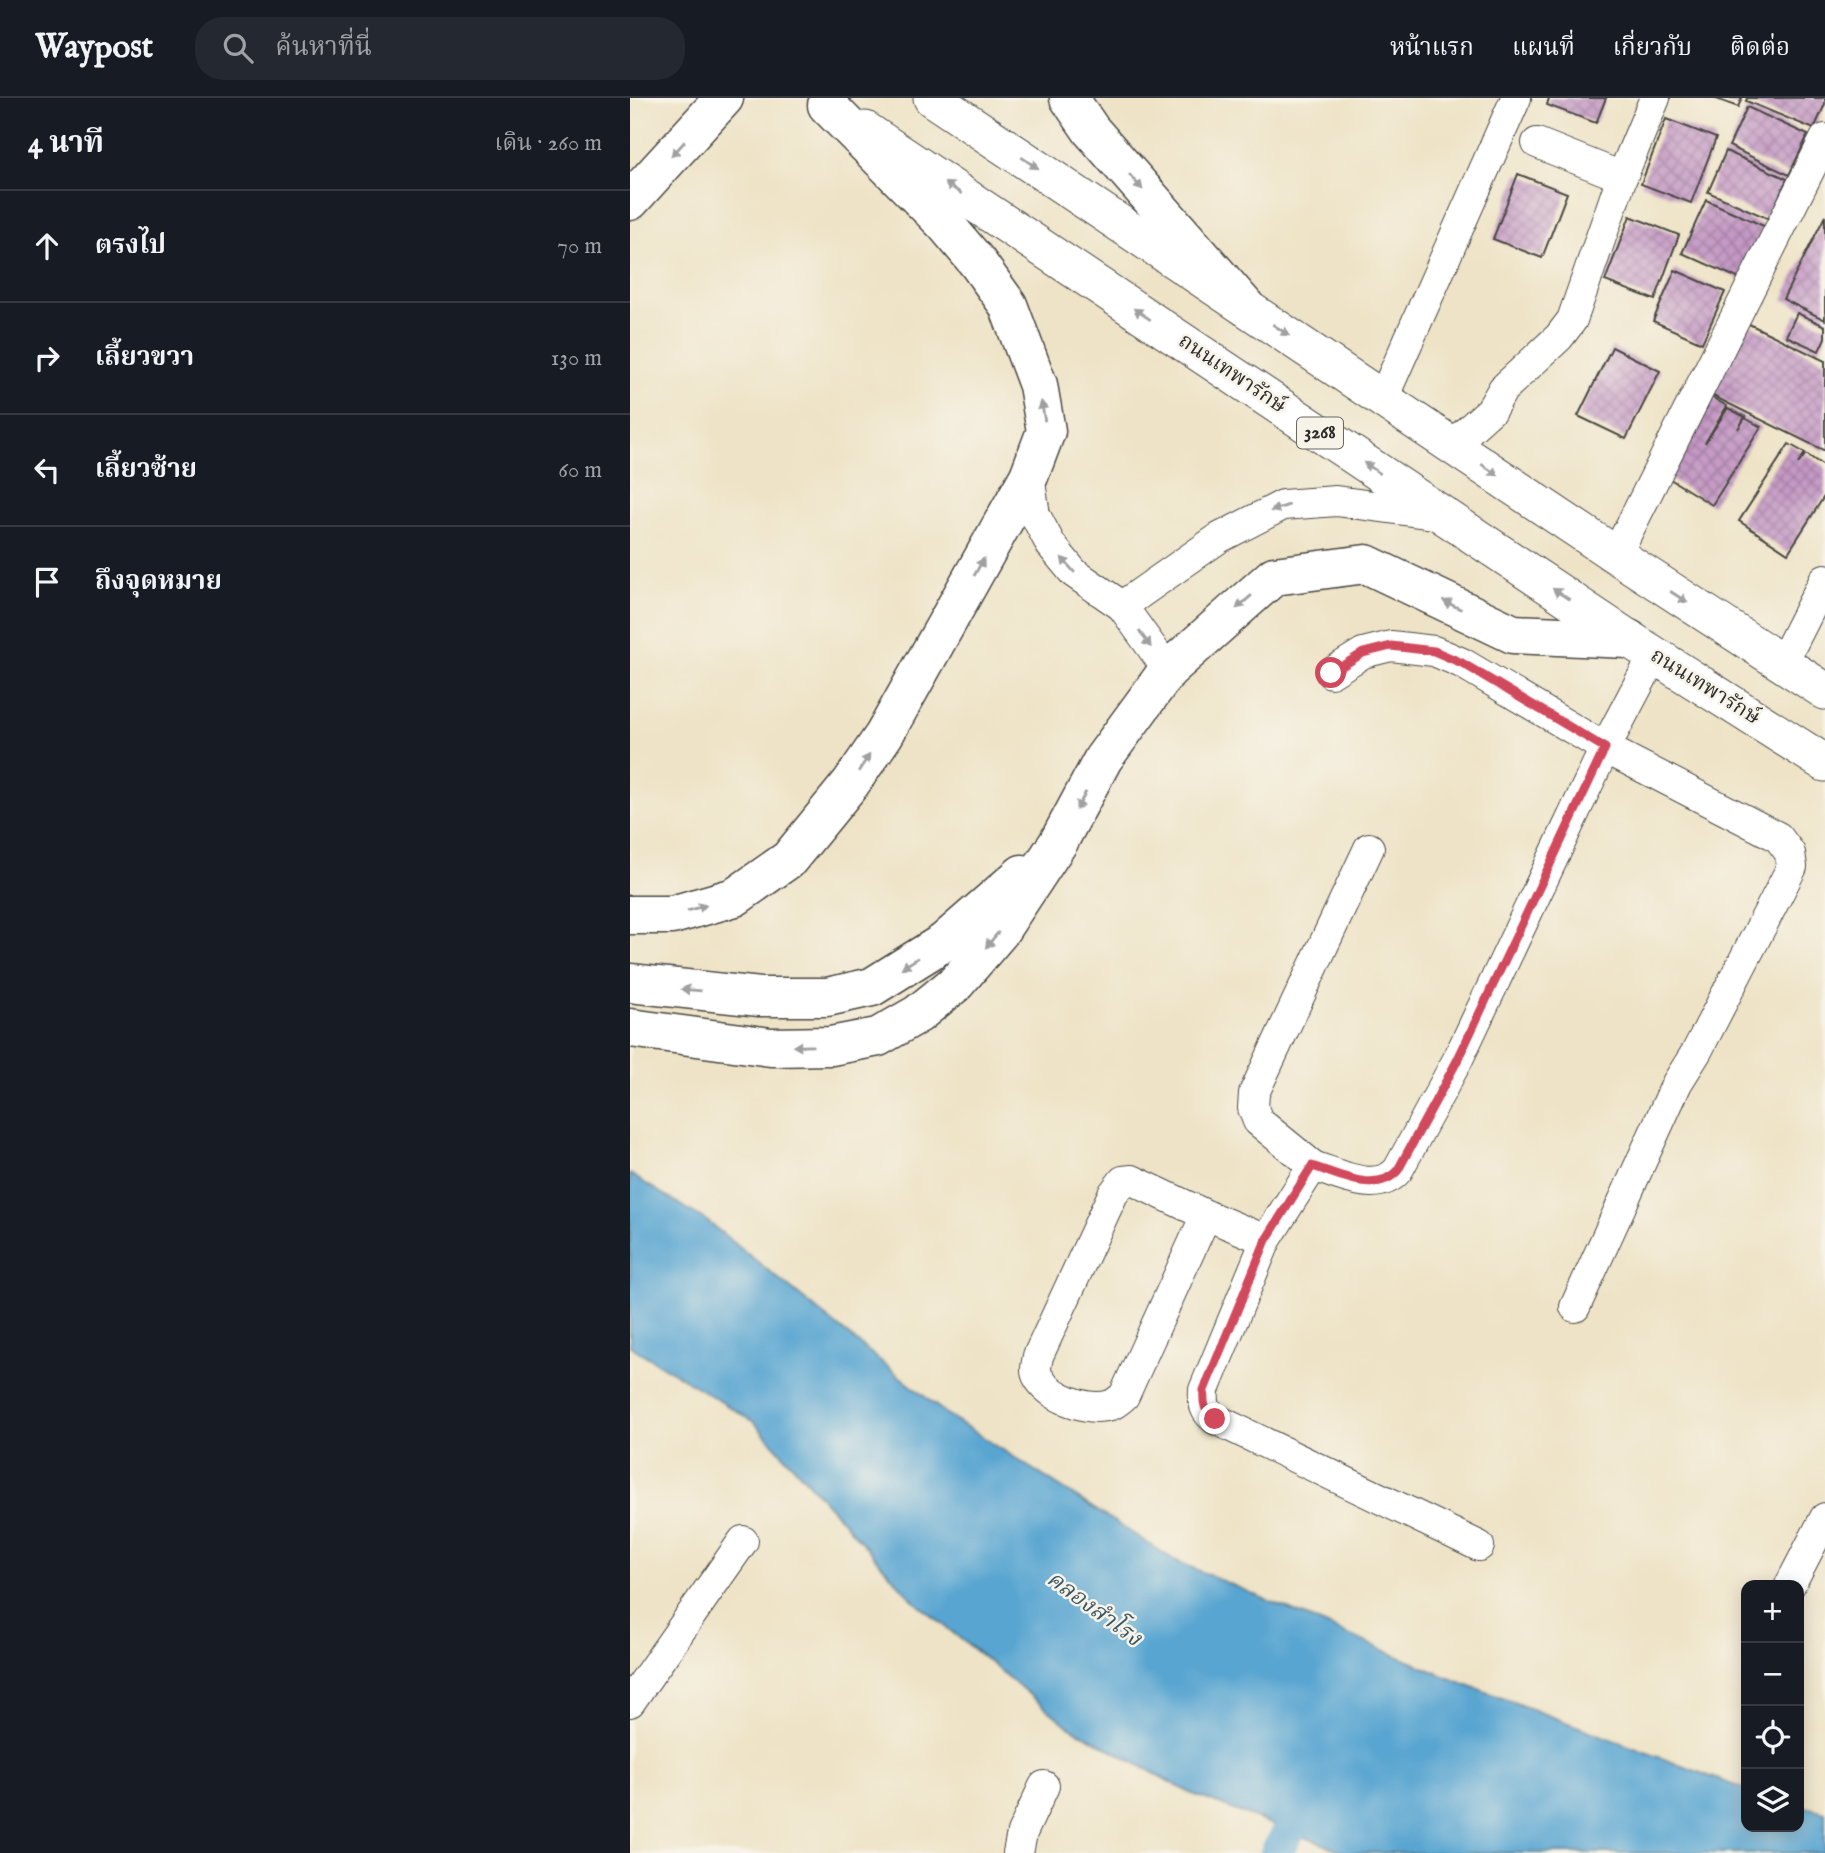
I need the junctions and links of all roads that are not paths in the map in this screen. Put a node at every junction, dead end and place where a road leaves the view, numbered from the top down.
1 (724, 98) edge
2 (932, 98) edge
3 (1069, 98) edge
4 (1516, 98) edge
5 (1655, 98) edge
6 (822, 101) edge
7 (1825, 139) edge
8 (1537, 143) dead end
9 (1622, 177) junction
10 (630, 201) edge
11 (1245, 306) junction
12 (1383, 398) junction
13 (1452, 445) junction
14 (1030, 476) junction
15 (1444, 516) junction
16 (1616, 555) junction
17 (1825, 579) edge
18 (1122, 606) junction
19 (1642, 647) junction
20 (1782, 664) junction
21 (1168, 670) junction
22 (1331, 673) dead end
23 (1825, 691) edge
24 (1605, 748) junction
25 (1825, 763) edge
26 (1058, 843) junction
27 (1369, 848) dead end
28 (630, 915) edge
29 (630, 983) edge
30 (630, 1028) edge
31 (1312, 1166) junction
32 (1206, 1215) junction
33 (1266, 1240) junction
34 (1575, 1307) dead end
35 (1825, 1518) edge
36 (743, 1541) dead end
37 (1479, 1546) dead end
38 (1793, 1580) edge
39 (630, 1702) edge
40 (1044, 1786) dead end
41 (1018, 1853) edge

1 -> 10 highway
2 -> 11 main road
3 -> 11 highway
4 - 12 street
5 - 9 street
14 -> 6 highway
15 -> 6 main road, ถนนเทพารักษ์ / 3268
7 - 16 street
8 - 9 street
9 - 13 street
11 -> 12 main road
12 - 13 main road
13 -> 16 main road
18 -> 14 street
28 -> 14 highway
15 -> 18 street
19 -> 15 main road, ถนนเทพารักษ์ / 3268
16 -> 20 main road
17 - 20 street
18 -> 21 street
19 -> 21 highway
19 - 24 street
19 - 25 main road, ถนนเทพารักษ์ / 3268
20 - 23 main road
21 -> 26 highway
22 - 24 street
24 - 31 street
24 - 34 street
26 -> 29 highway
26 -> 30 highway
27 - 31 street
31 - 33 street
32 - 32 street
32 - 33 street
33 - 37 street
35 - 38 street
36 - 39 street
40 - 41 street

